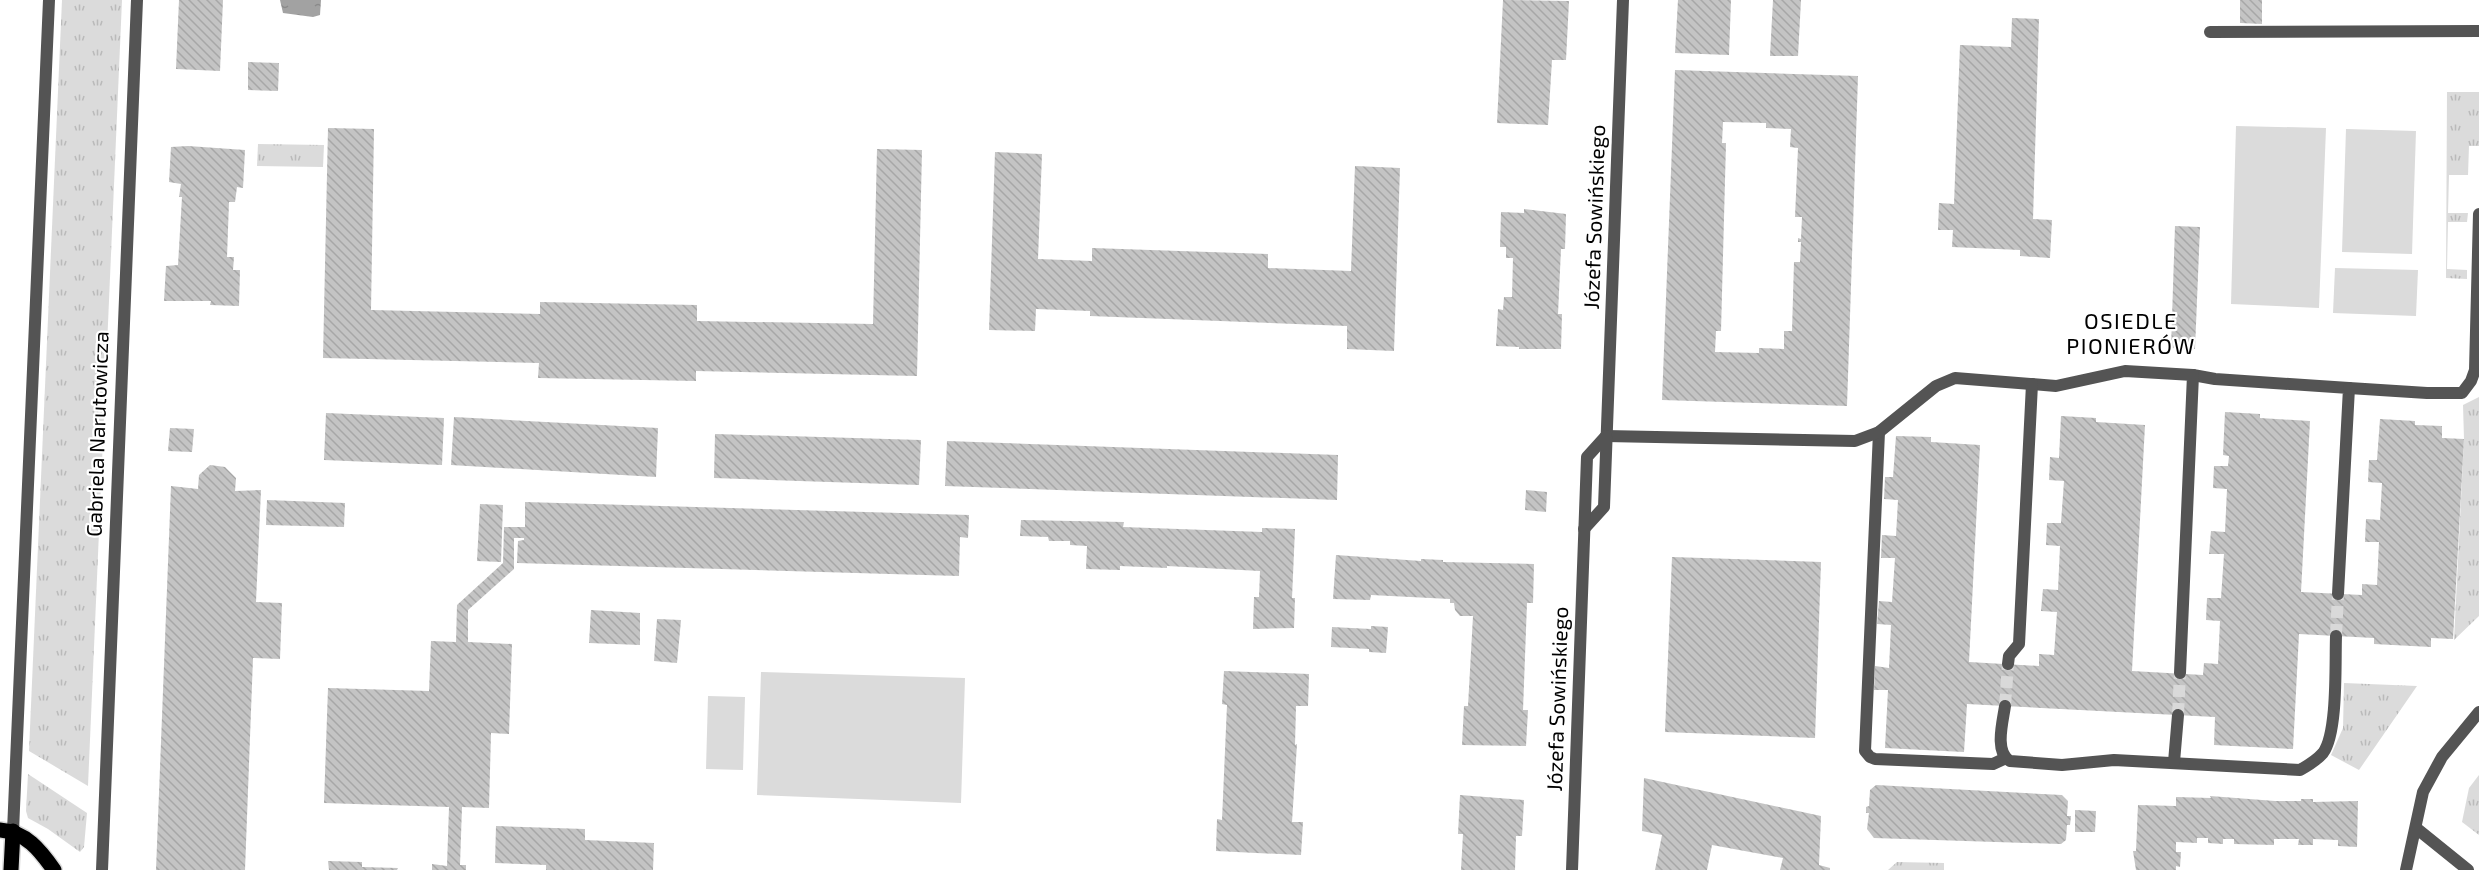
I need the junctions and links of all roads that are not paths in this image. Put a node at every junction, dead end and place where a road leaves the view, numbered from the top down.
1 (49, 0) edge
2 (137, 0) edge
3 (1623, 0) edge
4 (2479, 31) edge
5 (2210, 32) dead end
6 (2479, 214) edge
7 (2193, 375) junction
8 (2032, 384) junction
9 (2349, 388) junction
10 (1878, 432) junction
11 (1606, 436) junction
12 (1584, 530) junction
13 (2338, 594) tunnel mouth
14 (2336, 636) tunnel mouth
15 (2007, 664) tunnel mouth
16 (2180, 673) tunnel mouth
17 (2005, 706) tunnel mouth
18 (2479, 712) edge
19 (2178, 715) tunnel mouth
20 (2006, 758) junction
21 (2174, 762) junction
22 (2416, 828) junction
23 (6, 831) edge
24 (11, 870) edge
25 (54, 870) edge
26 (102, 870) edge
27 (1572, 870) edge
28 (2406, 870) edge
29 (2468, 870) edge

1 - 23 street
2 - 26 street, Gabriela Narutowicza
3 - 11 street, Józefa Sowińskiego
4 - 5 street
6 - 9 street
7 - 8 street
7 - 9 street
7 - 16 street
8 - 10 street
8 - 15 street
9 - 13 street
10 - 11 street
10 - 20 street
11 - 12 street, Józefa Sowińskiego
11 - 12 street, Józefa Sowińskiego
12 - 27 street, Józefa Sowińskiego
14 - 21 street
17 - 20 street
18 - 22 street
19 - 21 street
20 - 21 street
22 - 28 street
22 - 29 street
23 - 24 main road
23 - 25 main road

